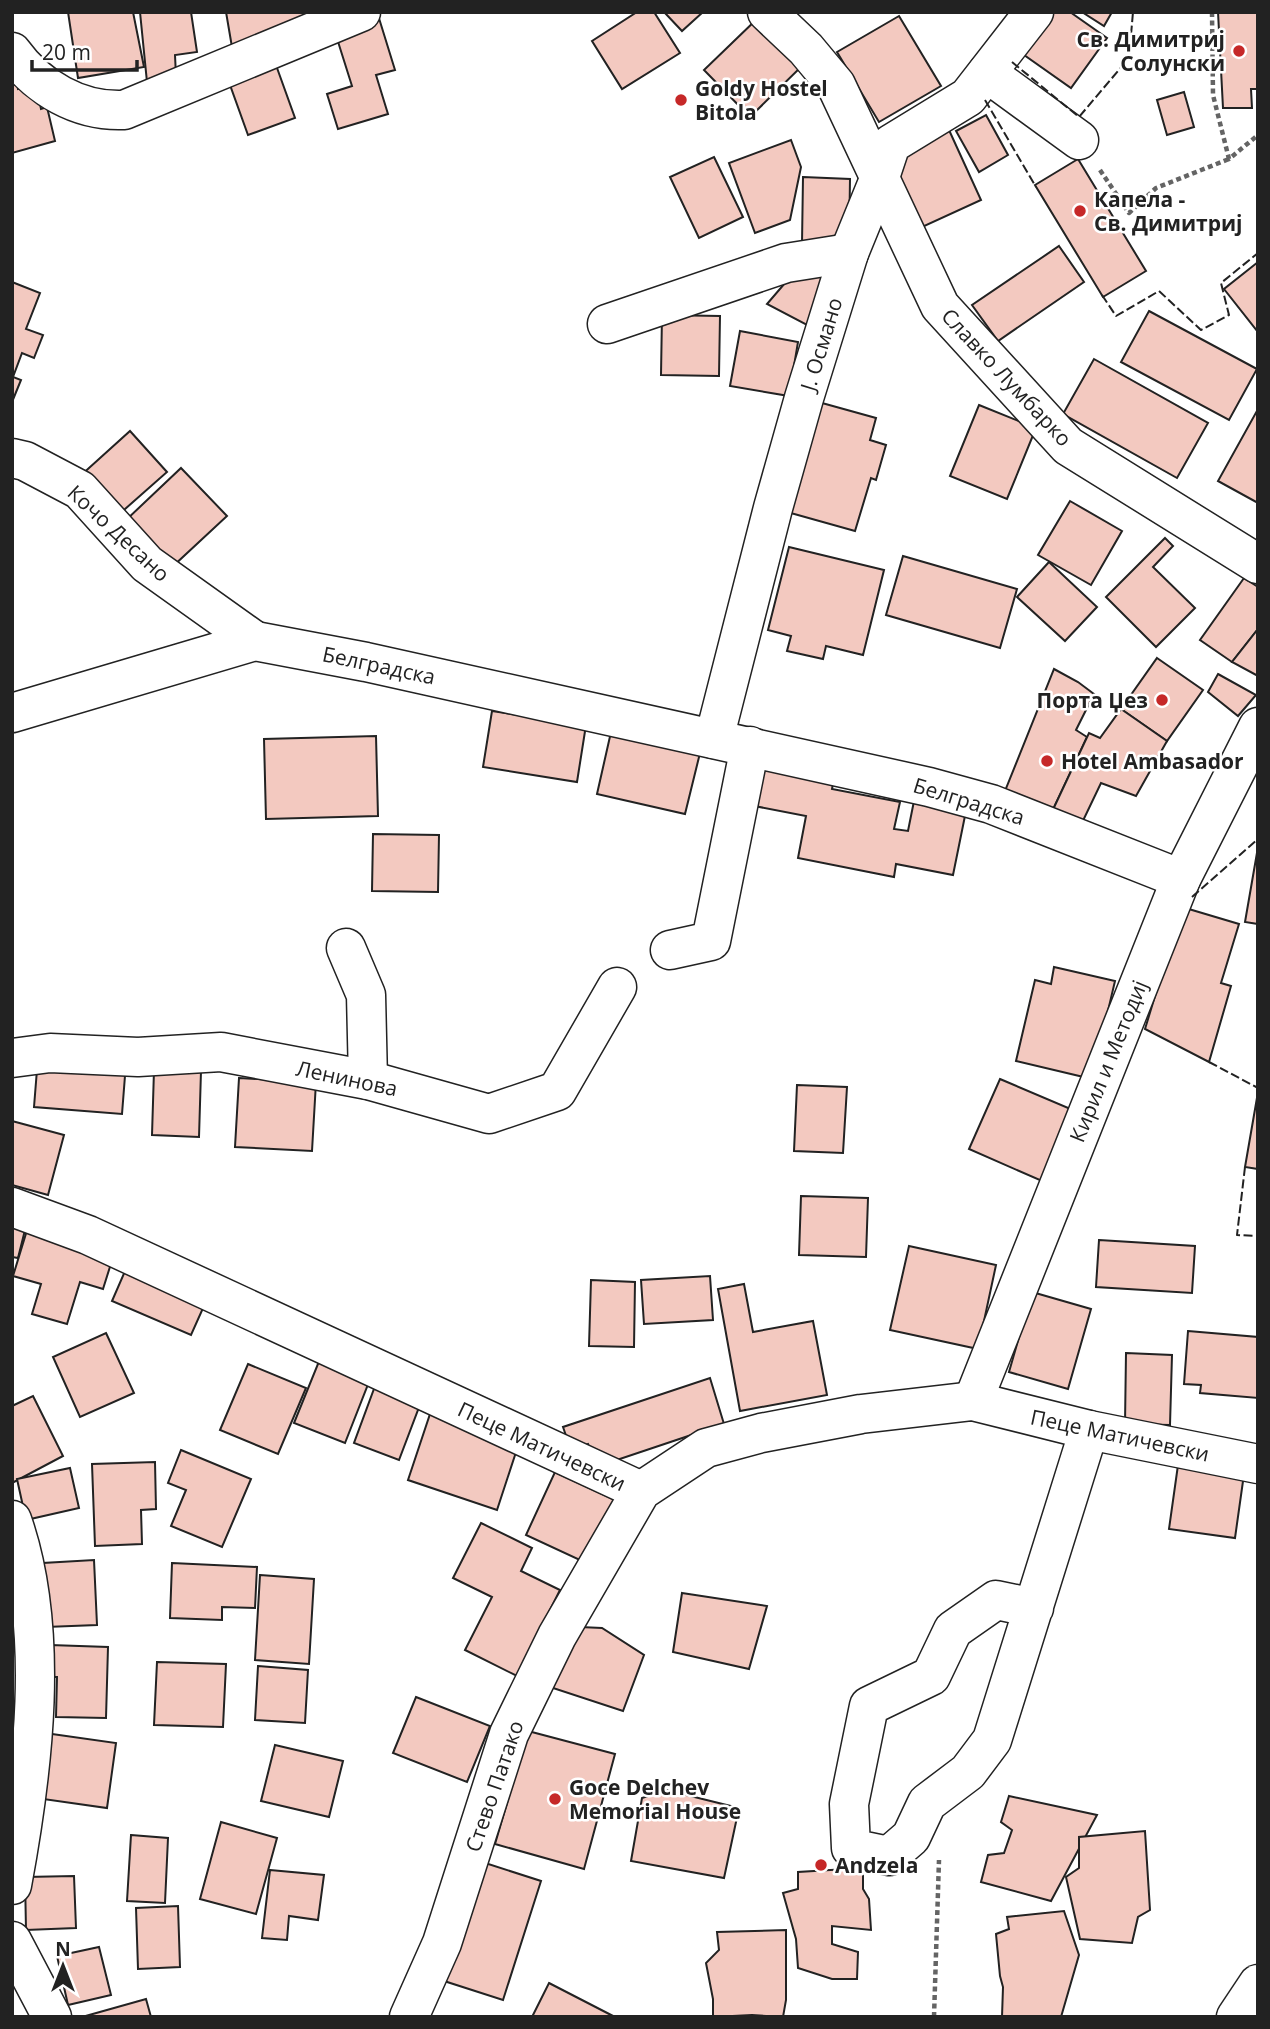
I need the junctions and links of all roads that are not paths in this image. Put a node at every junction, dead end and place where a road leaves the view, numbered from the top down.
1 (361, 12) edge
2 (767, 12) edge
3 (1034, 12) edge
4 (12, 52) edge
5 (987, 73) junction
6 (1079, 140) road end
7 (880, 177) junction
8 (849, 253) junction
9 (607, 324) dead end
10 (12, 458) edge
11 (1258, 564) edge
12 (255, 641) junction
13 (12, 713) edge
14 (1258, 727) edge
15 (732, 743) junction
16 (1241, 797) edge
17 (1181, 879) junction
18 (346, 948) dead end
19 (670, 950) dead end
20 (617, 987) dead end
21 (12, 1058) edge
22 (368, 1080) junction
23 (12, 1207) edge
24 (973, 1401) junction
25 (1089, 1430) junction
26 (1258, 1464) edge
27 (641, 1491) junction
28 (12, 1520) edge
29 (1034, 1608) junction
30 (12, 1885) edge
31 (12, 1941) edge
32 (1258, 1984) edge
33 (52, 2017) edge
34 (410, 2017) edge
35 (1236, 2017) edge

1 - 4 street
2 - 7 street, Славко Лумбарко
3 - 5 street, Ј. Османо
5 - 6 street
5 - 7 street, Ј. Османо
7 - 8 street, Ј. Османо
7 - 11 street, Славко Лумбарко
8 - 9 street
8 - 15 street, Ј. Османо
10 - 12 street, Кочо Десано
12 - 13 street, Белградска
12 - 15 street, Белградска
14 - 16 street, Кирил и Методиј
15 - 17 street, Белградска
15 - 19 street
16 - 17 street, Кирил и Методиј
17 - 24 street, Кирил и Методиј
18 - 22 street
20 - 22 street, Ленинова
21 - 22 street, Ленинова
23 - 27 street, Пеце Матичевски
24 - 25 street, Пеце Матичевски
24 - 27 street, Пеце Матичевски
25 - 26 street, Пеце Матичевски
25 - 29 street
27 - 34 street, Стево Патако
28 - 30 street
29 - 29 street
31 - 33 street
32 - 35 street

